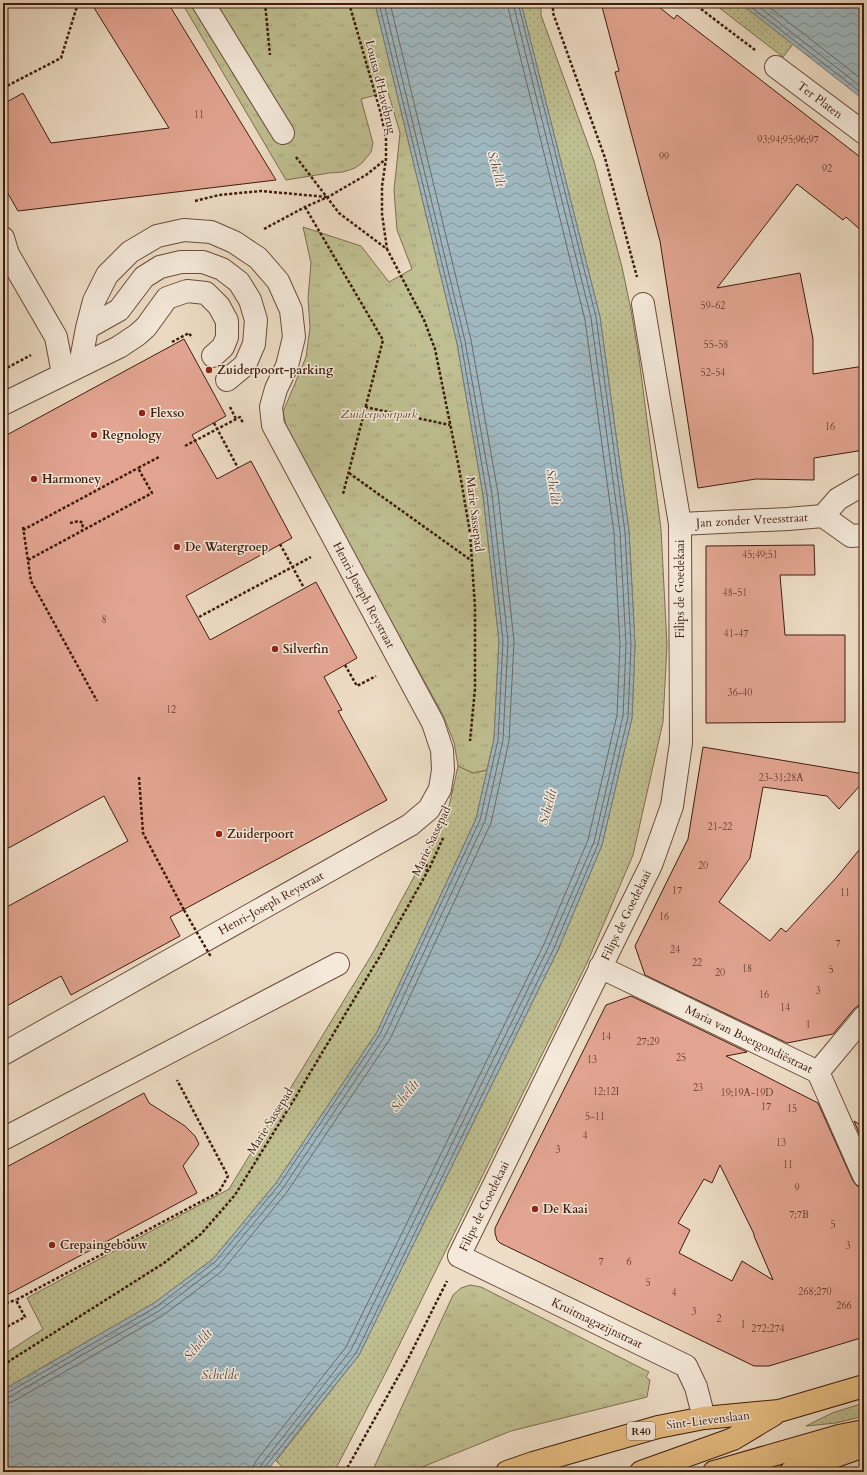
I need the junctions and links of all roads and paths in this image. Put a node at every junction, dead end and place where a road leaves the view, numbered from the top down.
1 (78, 3) edge
2 (203, 3) edge
3 (349, 3) edge
4 (553, 3) edge
5 (693, 3) edge
6 (776, 67) joint
7 (3, 88) edge
8 (283, 133) dead end
9 (864, 134) edge
10 (386, 159) junction
11 (328, 197) junction
12 (305, 207) junction
13 (234, 242) junction
14 (5, 248) edge
15 (387, 249) junction
16 (643, 304) joint
17 (87, 328) junction
18 (193, 340) dead end
19 (173, 345) dead end
20 (213, 356) dead end
21 (72, 370) junction
22 (227, 380) dead end
23 (3, 404) edge
24 (229, 405) dead end
25 (365, 407) junction
26 (236, 419) dead end
27 (214, 423) dead end
28 (450, 425) junction
29 (159, 457) dead end
30 (138, 468) junction
31 (238, 468) dead end
32 (349, 473) junction
33 (864, 484) edge
34 (342, 497) dead end
35 (823, 516) junction
36 (70, 523) dead end
37 (680, 524) junction
38 (81, 532) junction
39 (864, 535) edge
40 (336, 543) junction
41 (280, 544) dead end
42 (28, 560) junction
43 (472, 561) junction
44 (292, 567) junction
45 (304, 588) dead end
46 (199, 617) dead end
47 (345, 665) dead end
48 (380, 674) dead end
49 (97, 701) dead end
50 (470, 748) dead end
51 (138, 777) dead end
52 (445, 832) dead end
53 (211, 957) dead end
54 (338, 964) dead end
55 (600, 967) junction
56 (864, 1017) edge
57 (3, 1054) edge
58 (163, 1055) junction
59 (818, 1072) junction
60 (3, 1139) edge
61 (864, 1176) edge
62 (459, 1256) junction
63 (16, 1300) junction
64 (6, 1303) dead end
65 (3, 1329) edge
66 (3, 1365) edge
67 (864, 1386) edge
68 (779, 1411) junction
69 (704, 1418) junction
70 (864, 1431) edge
71 (864, 1446) edge
72 (795, 1471) edge
73 (345, 1472) edge
74 (507, 1472) edge
75 (641, 1472) edge
76 (714, 1472) edge

1 - 7 path
2 - 8 street
3 - 10 path, Louisa d'Havébrug
4 - 16 path
5 - 6 path
6 - 9 street, Ter Platen
10 - 11 path
10 - 15 path, Louisa d'Havébrug
11 - 12 path
11 - 15 path, Marie Sassepad
12 - 13 path
12 - 25 path
13 - 17 street, Henri-Joseph Reystraat
13 - 40 street, Henri-Joseph Reystraat
14 - 21 street
15 - 28 path, Marie Sassepad
16 - 37 street, Filips de Goedekaai
17 - 21 street, Henri-Joseph Reystraat
17 - 22 street
18 - 19 path
20 - 21 street
21 - 23 street
24 - 26 path
25 - 28 path
25 - 32 path
27 - 31 path
28 - 43 path, Marie Sassepad
29 - 30 path
30 - 38 path
30 - 42 path
32 - 34 path
32 - 43 path
33 - 35 street, Jan zonder Vreesstraat
35 - 37 street, Jan zonder Vreesstraat
35 - 39 street, Jan zonder Vreesstraat
36 - 38 path
37 - 55 street, Filips de Goedekaai
38 - 42 path
40 - 44 path
40 - 57 street, Henri-Joseph Reystraat
41 - 44 path
42 - 49 path
43 - 50 path, Marie Sassepad
44 - 45 path
44 - 46 path
47 - 48 path
51 - 53 path, bridge
52 - 66 path, Marie Sassepad
54 - 58 street
55 - 59 street, Maria van Boergondiëstraat
55 - 62 street, Filips de Goedekaai
56 - 59 street
58 - 60 street
58 - 63 path
59 - 61 street, Maria van Boergondiëstraat
62 - 69 street, Kruitmagazijnstraat
62 - 73 path, Filips de Goedekaai
63 - 64 path
63 - 65 path
67 - 68 main road, Sint-Lievenslaan / R40
68 - 69 main road, Sint-Lievenslaan / R40
68 - 75 main road, R40
69 - 74 main road, Sint-Lievenslaan / R40
70 - 76 main road
71 - 72 main road

